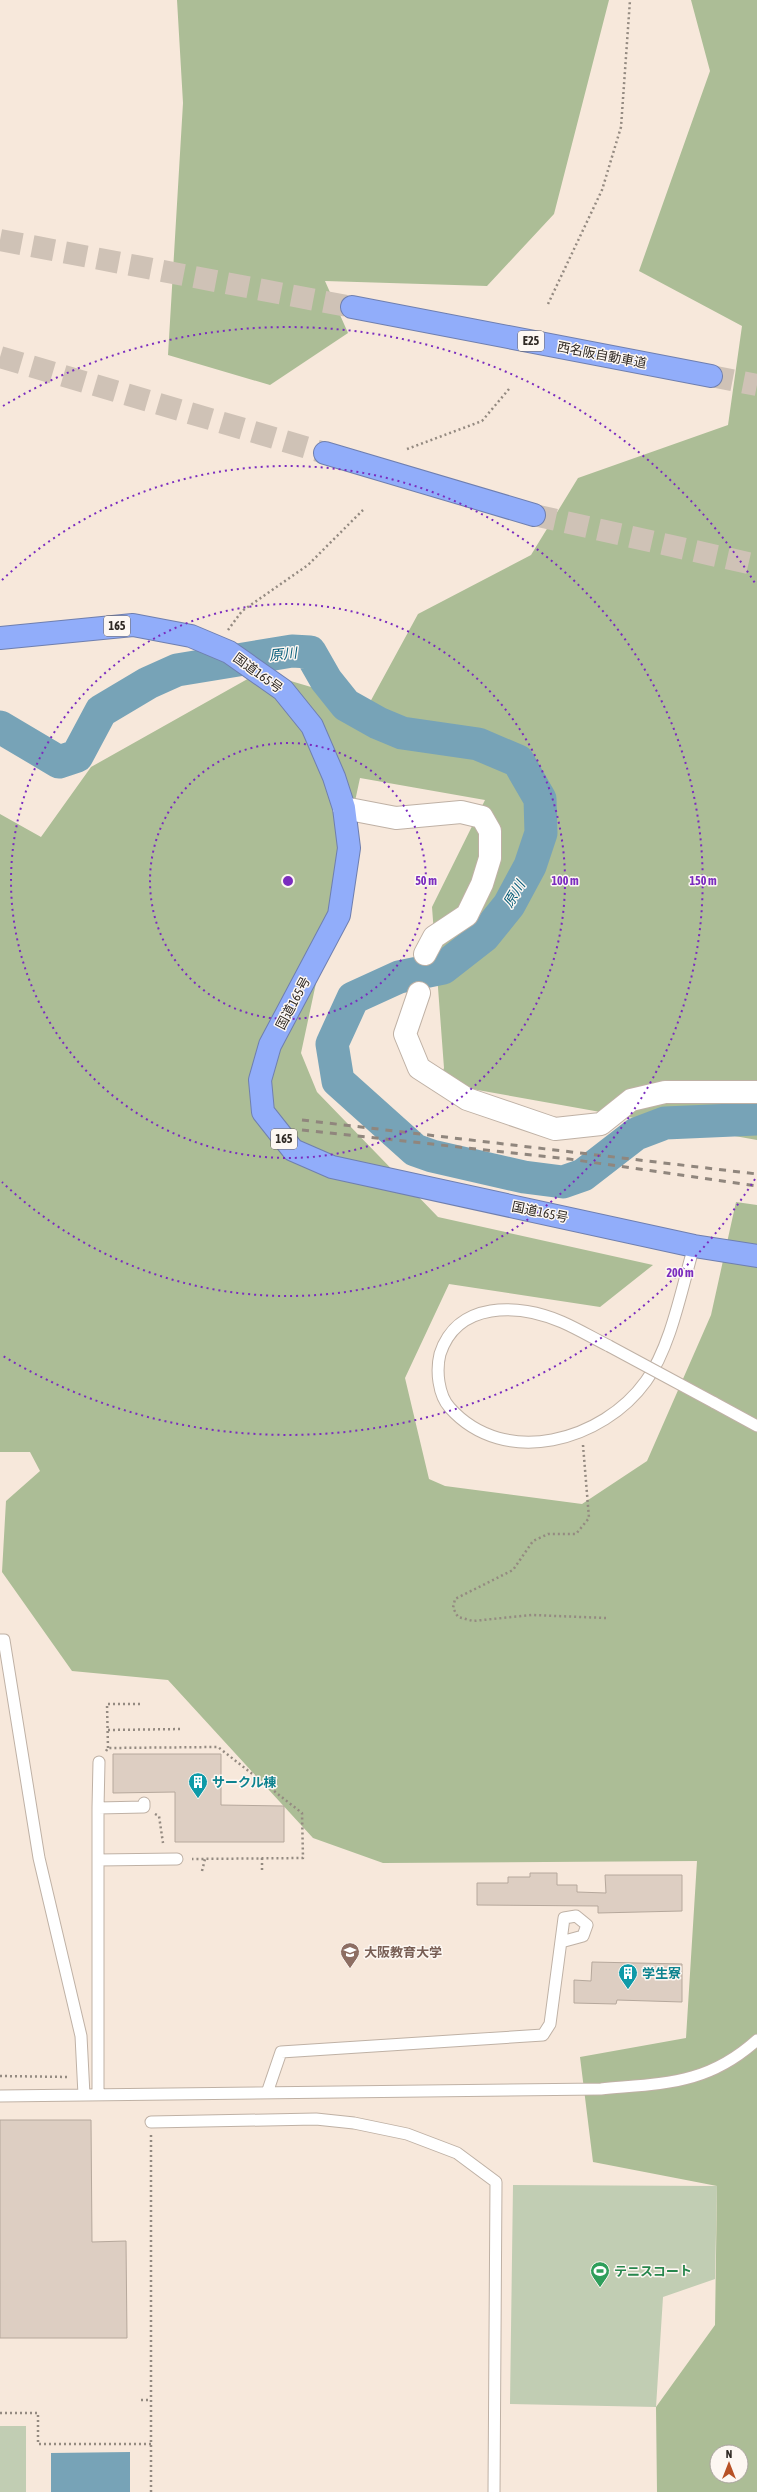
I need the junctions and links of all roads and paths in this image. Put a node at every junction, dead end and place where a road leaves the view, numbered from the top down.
1 (630, 0) edge
2 (548, 304) dead end
3 (352, 307) tunnel mouth
4 (710, 376) tunnel mouth
5 (510, 389) dead end
6 (407, 449) dead end
7 (325, 453) tunnel mouth
8 (363, 510) dead end
9 (534, 515) tunnel mouth
10 (0, 638) edge
11 (223, 650) junction
12 (344, 808) junction
13 (425, 954) dead end
14 (419, 994) dead end
15 (757, 1092) edge
16 (694, 1246) junction
17 (757, 1256) edge
18 (757, 1426) edge
19 (582, 1431) junction
20 (606, 1618) dead end
21 (0, 1640) edge
22 (142, 1704) dead end
23 (183, 1729) dead end
24 (108, 1730) junction
25 (108, 1748) junction
26 (99, 1762) joint
27 (144, 1805) joint
28 (98, 1808) junction
29 (262, 1858) junction
30 (177, 1859) junction
31 (205, 1859) junction
32 (98, 1860) junction
33 (202, 1871) dead end
34 (262, 1872) dead end
35 (561, 1942) dead end
36 (757, 2040) edge
37 (0, 2076) edge
38 (98, 2077) junction
39 (268, 2093) junction
40 (84, 2095) junction
41 (98, 2095) junction
42 (0, 2096) edge
43 (151, 2122) joint
44 (141, 2400) dead end
45 (151, 2400) junction
46 (0, 2412) edge
47 (151, 2444) junction
48 (151, 2492) edge
49 (494, 2492) edge

1 - 2 path
3 - 4 highway, 西名阪自動車道 / E25
5 - 6 path
7 - 9 highway
8 - 11 path
10 - 11 highway, 国道165号 / 165
11 - 12 highway, 国道165号 / 165
12 - 13 street
12 - 16 highway, 国道165号 / 165
14 - 15 street
16 - 17 highway, 国道165号 / 165
16 - 19 lane
18 - 19 lane, bridge
19 - 20 path
21 - 40 lane
22 - 24 path
23 - 24 path
24 - 25 path
25 - 26 path
25 - 29 path
26 - 28 lane
27 - 28 lane
27 - 30 path
28 - 32 lane
29 - 31 path
29 - 34 path
30 - 31 path
30 - 32 lane
31 - 33 path
32 - 38 lane
35 - 39 lane
36 - 39 lane
37 - 38 path
38 - 41 lane
39 - 41 lane
40 - 41 lane
40 - 42 lane
43 - 45 path
43 - 49 lane
44 - 45 path
45 - 47 path
46 - 47 path
47 - 48 path

